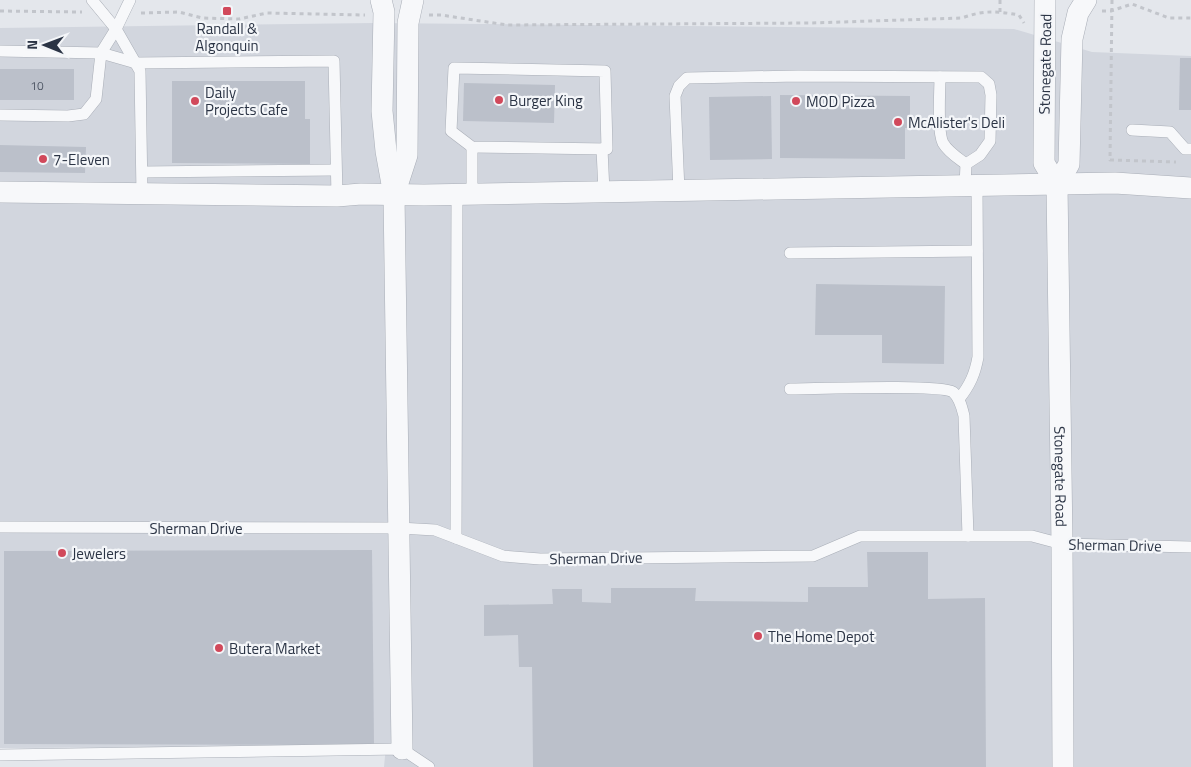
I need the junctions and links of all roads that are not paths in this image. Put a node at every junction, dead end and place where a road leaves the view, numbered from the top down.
1 (92, 0) edge
2 (130, 0) edge
3 (381, 0) edge
4 (413, 0) edge
5 (1046, 0) edge
6 (1086, 0) edge
7 (116, 29) junction
8 (0, 51) edge
9 (101, 53) junction
10 (136, 63) junction
11 (940, 77) junction
12 (0, 115) edge
13 (1132, 130) dead end
14 (472, 147) junction
15 (602, 148) junction
16 (1191, 149) edge
17 (966, 164) junction
18 (335, 170) junction
19 (143, 172) junction
20 (1057, 185) junction
21 (971, 186) junction
22 (1191, 188) edge
23 (679, 191) junction
24 (0, 192) edge
25 (604, 192) junction
26 (142, 194) junction
27 (464, 194) junction
28 (394, 195) junction
29 (337, 196) junction
30 (977, 251) junction
31 (790, 253) dead end
32 (790, 389) dead end
33 (959, 399) junction
34 (0, 527) edge
35 (399, 528) junction
36 (968, 536) junction
37 (456, 538) junction
38 (1062, 544) junction
39 (1191, 547) edge
40 (402, 749) junction
41 (0, 755) edge
42 (429, 767) edge
43 (1063, 767) edge

1 - 7 lane
2 - 7 lane
3 - 28 street
4 - 28 street
5 - 20 street, Stonegate Road
6 - 20 street, Stonegate Road
7 - 9 lane
7 - 10 lane
8 - 9 lane
9 - 10 lane
9 - 12 lane
10 - 18 lane
10 - 19 lane
11 - 17 lane
11 - 17 lane
11 - 23 lane
13 - 16 lane
14 - 15 lane
14 - 15 lane
14 - 27 lane
15 - 25 lane
17 - 21 lane
18 - 19 lane
18 - 29 lane
19 - 26 lane
20 - 21 street
20 - 22 street
20 - 38 street, Stonegate Road
21 - 23 street
21 - 30 lane
23 - 25 street
24 - 26 street
25 - 27 street
26 - 29 street
27 - 28 street
27 - 37 lane
28 - 29 street
28 - 35 street
30 - 31 lane
30 - 33 lane
32 - 33 lane
33 - 36 lane
34 - 35 lane, Sherman Drive
35 - 37 lane, Sherman Drive
35 - 40 street
36 - 37 lane, Sherman Drive
36 - 38 lane, Sherman Drive
38 - 39 lane, Sherman Drive
38 - 43 street, Stonegate Road
40 - 41 lane
40 - 42 lane

